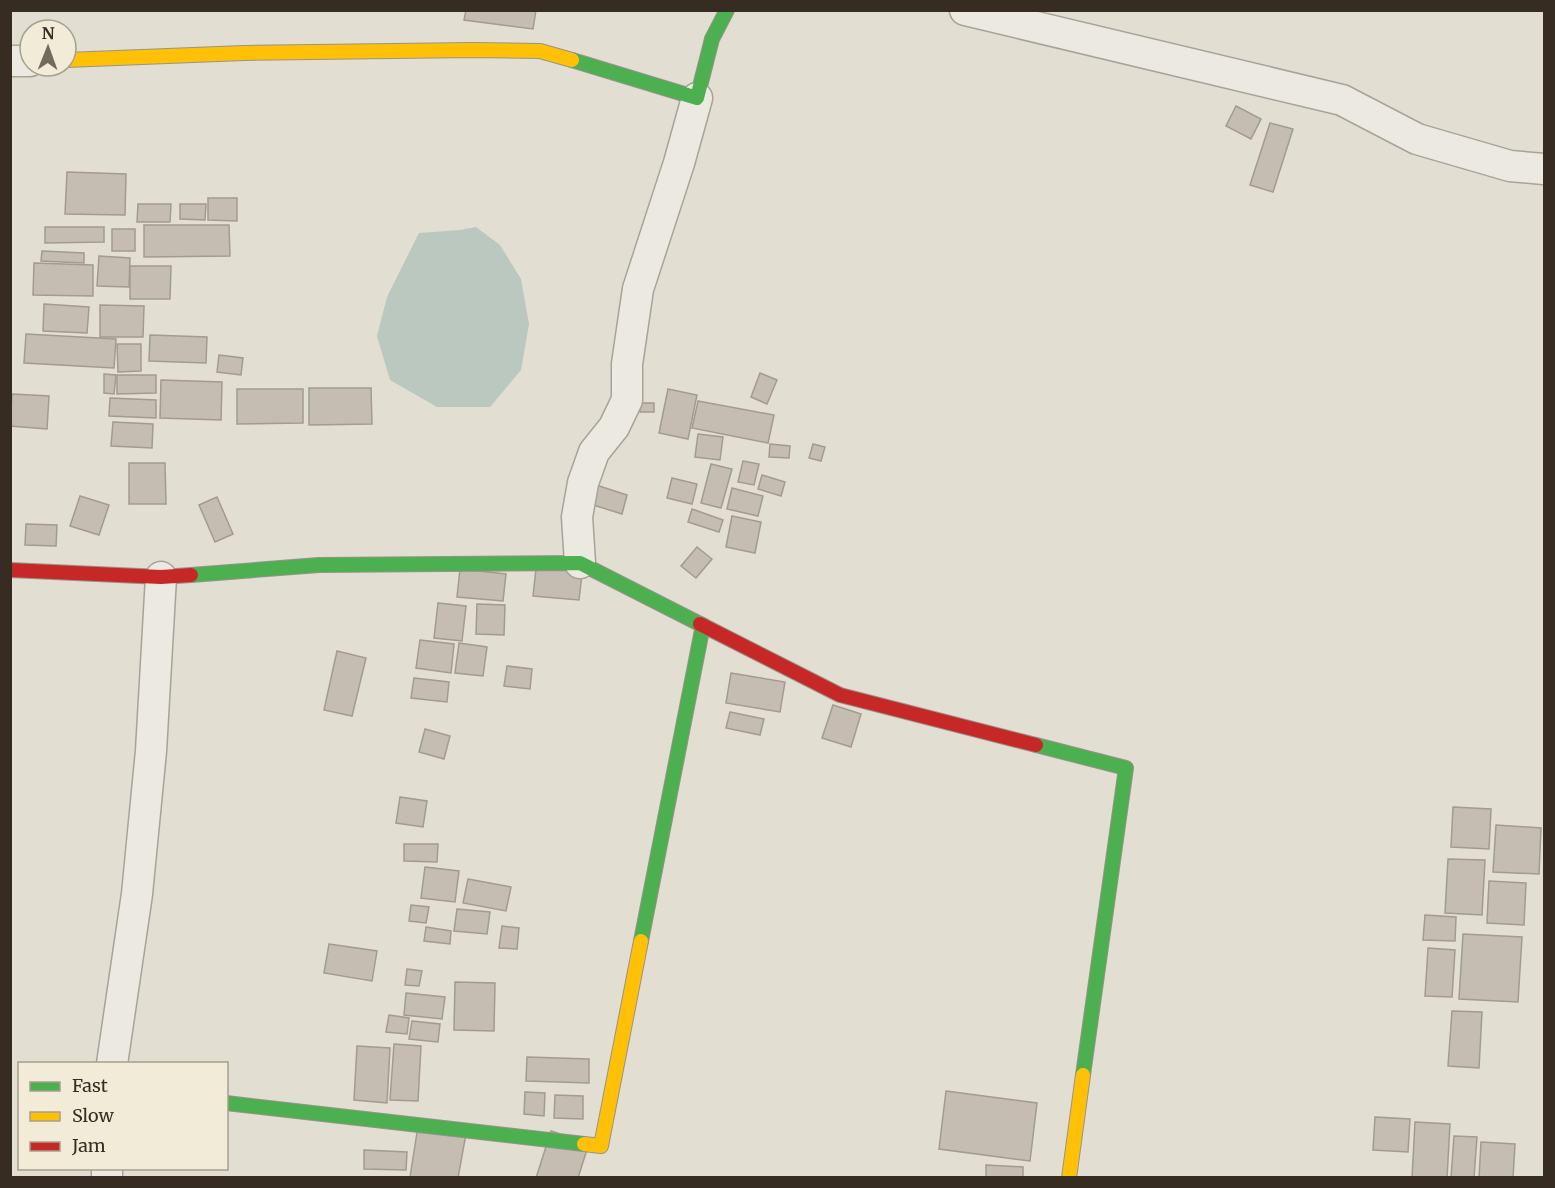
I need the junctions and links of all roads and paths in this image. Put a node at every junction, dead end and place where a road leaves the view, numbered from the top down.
1 (727, 10) edge
2 (964, 10) edge
3 (78, 60) edge
4 (697, 98) junction
5 (1545, 170) edge
6 (580, 562) junction
7 (10, 570) edge
8 (161, 577) junction
9 (703, 625) junction
10 (112, 1062) edge
11 (228, 1103) edge
12 (1069, 1178) edge

1 - 4 street
2 - 5 street
3 - 4 street
4 - 6 street
6 - 8 street
6 - 9 street
7 - 8 street
8 - 10 street
9 - 11 street
9 - 12 street

